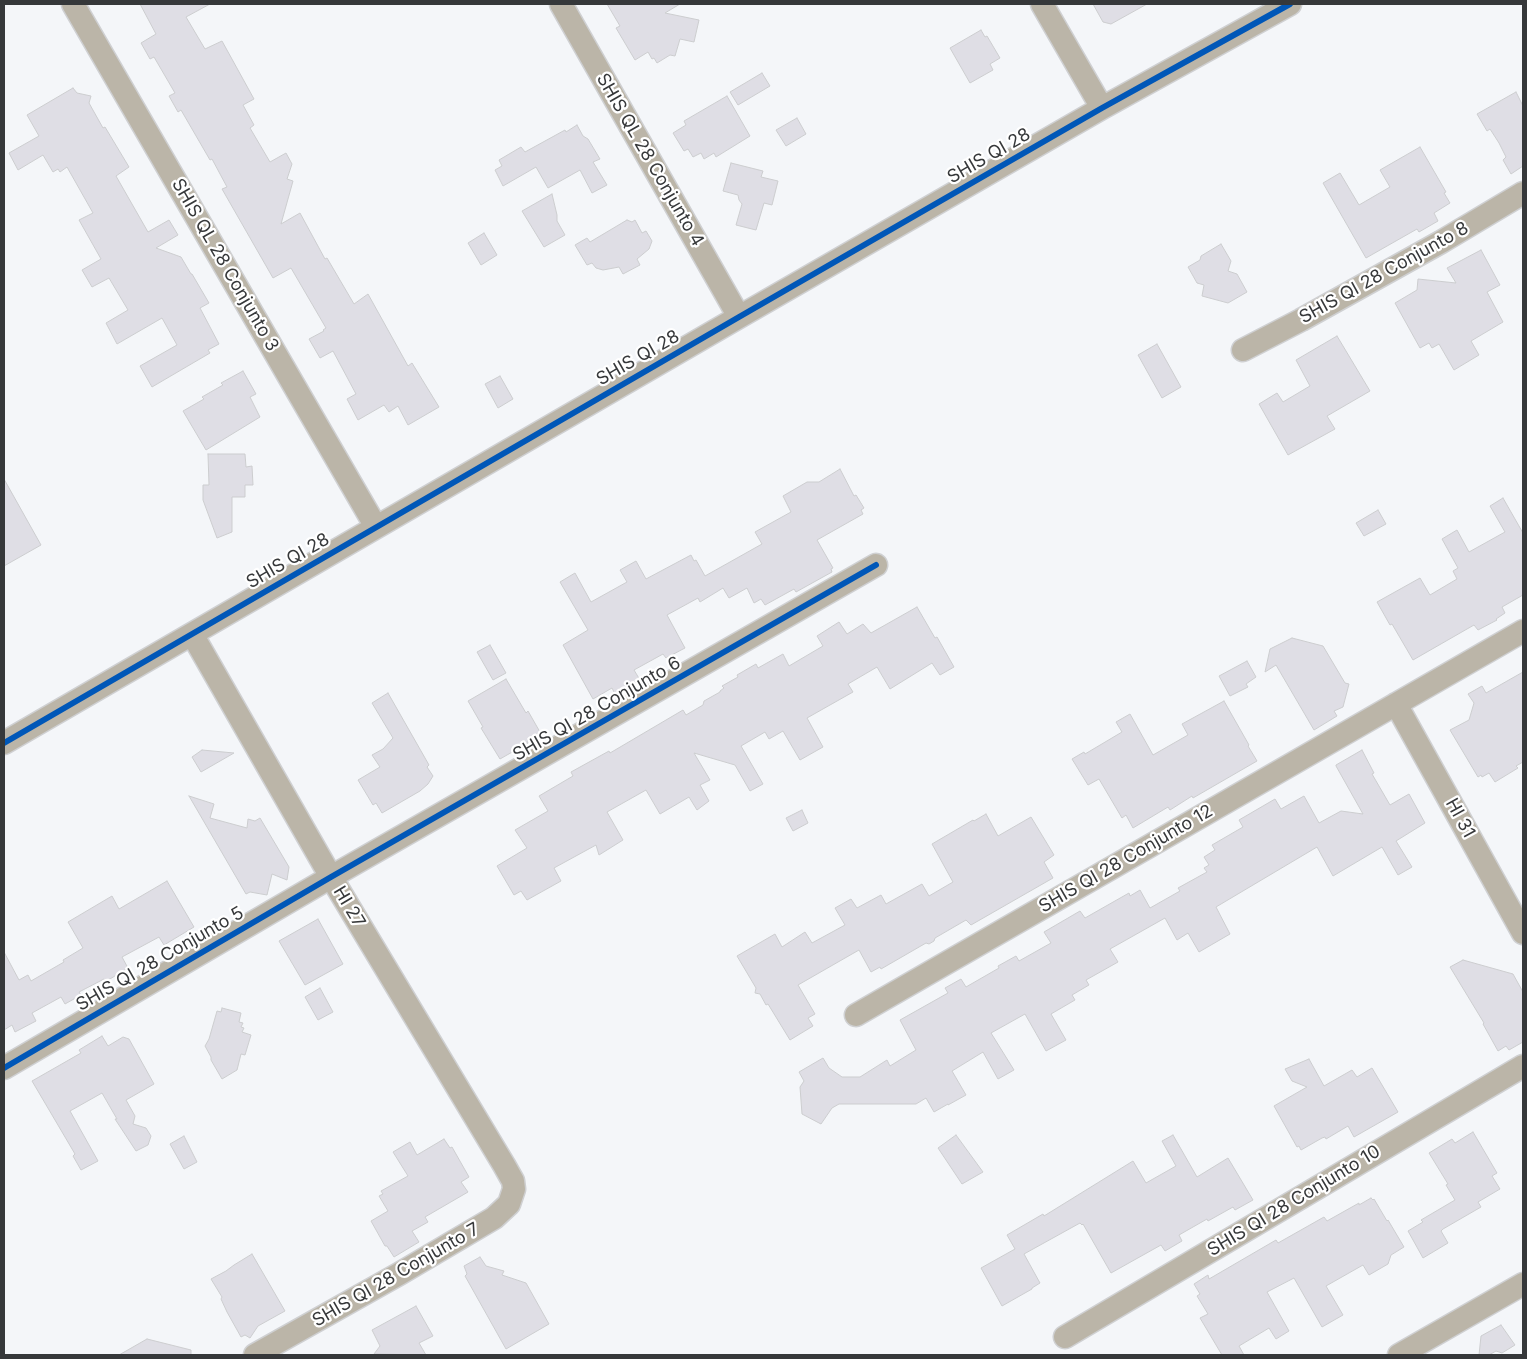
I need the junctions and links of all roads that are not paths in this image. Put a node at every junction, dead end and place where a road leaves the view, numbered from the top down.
1 (73, 4) edge
2 (561, 4) edge
3 (1042, 4) edge
4 (1290, 4) edge
5 (1102, 108) junction
6 (1523, 192) edge
7 (739, 317) junction
8 (1243, 350) dead end
9 (376, 527) junction
10 (876, 565) dead end
11 (1523, 631) edge
12 (192, 634) junction
13 (1396, 704) junction
14 (7, 734) edge
15 (331, 877) junction
16 (1523, 932) edge
17 (856, 1015) dead end
18 (1523, 1066) edge
19 (4, 1068) edge
20 (511, 1177) joint
21 (1523, 1284) edge
22 (1065, 1337) dead end
23 (255, 1355) edge
24 (1399, 1355) edge

1 - 9 street, SHIS QL 28 Conjunto 3
2 - 7 street, SHIS QL 28 Conjunto 4
3 - 5 street
4 - 5 street, SHIS QI 28
5 - 7 street, SHIS QI 28
6 - 8 street, SHIS QI 28 Conjunto 8
7 - 9 street, SHIS QI 28
9 - 12 street, SHIS QI 28
10 - 15 street, SHIS QI 28 Conjunto 6
11 - 13 street, SHIS QI 28 Conjunto 12
12 - 14 street, SHIS QI 28
12 - 15 street, HI 27
13 - 16 street, HI 31
13 - 17 street, SHIS QI 28 Conjunto 12
15 - 19 street, SHIS QI 28 Conjunto 5
15 - 20 street, HI 27
18 - 22 street, SHIS QI 28 Conjunto 10
20 - 23 street, SHIS QI 28 Conjunto 7
21 - 24 street

